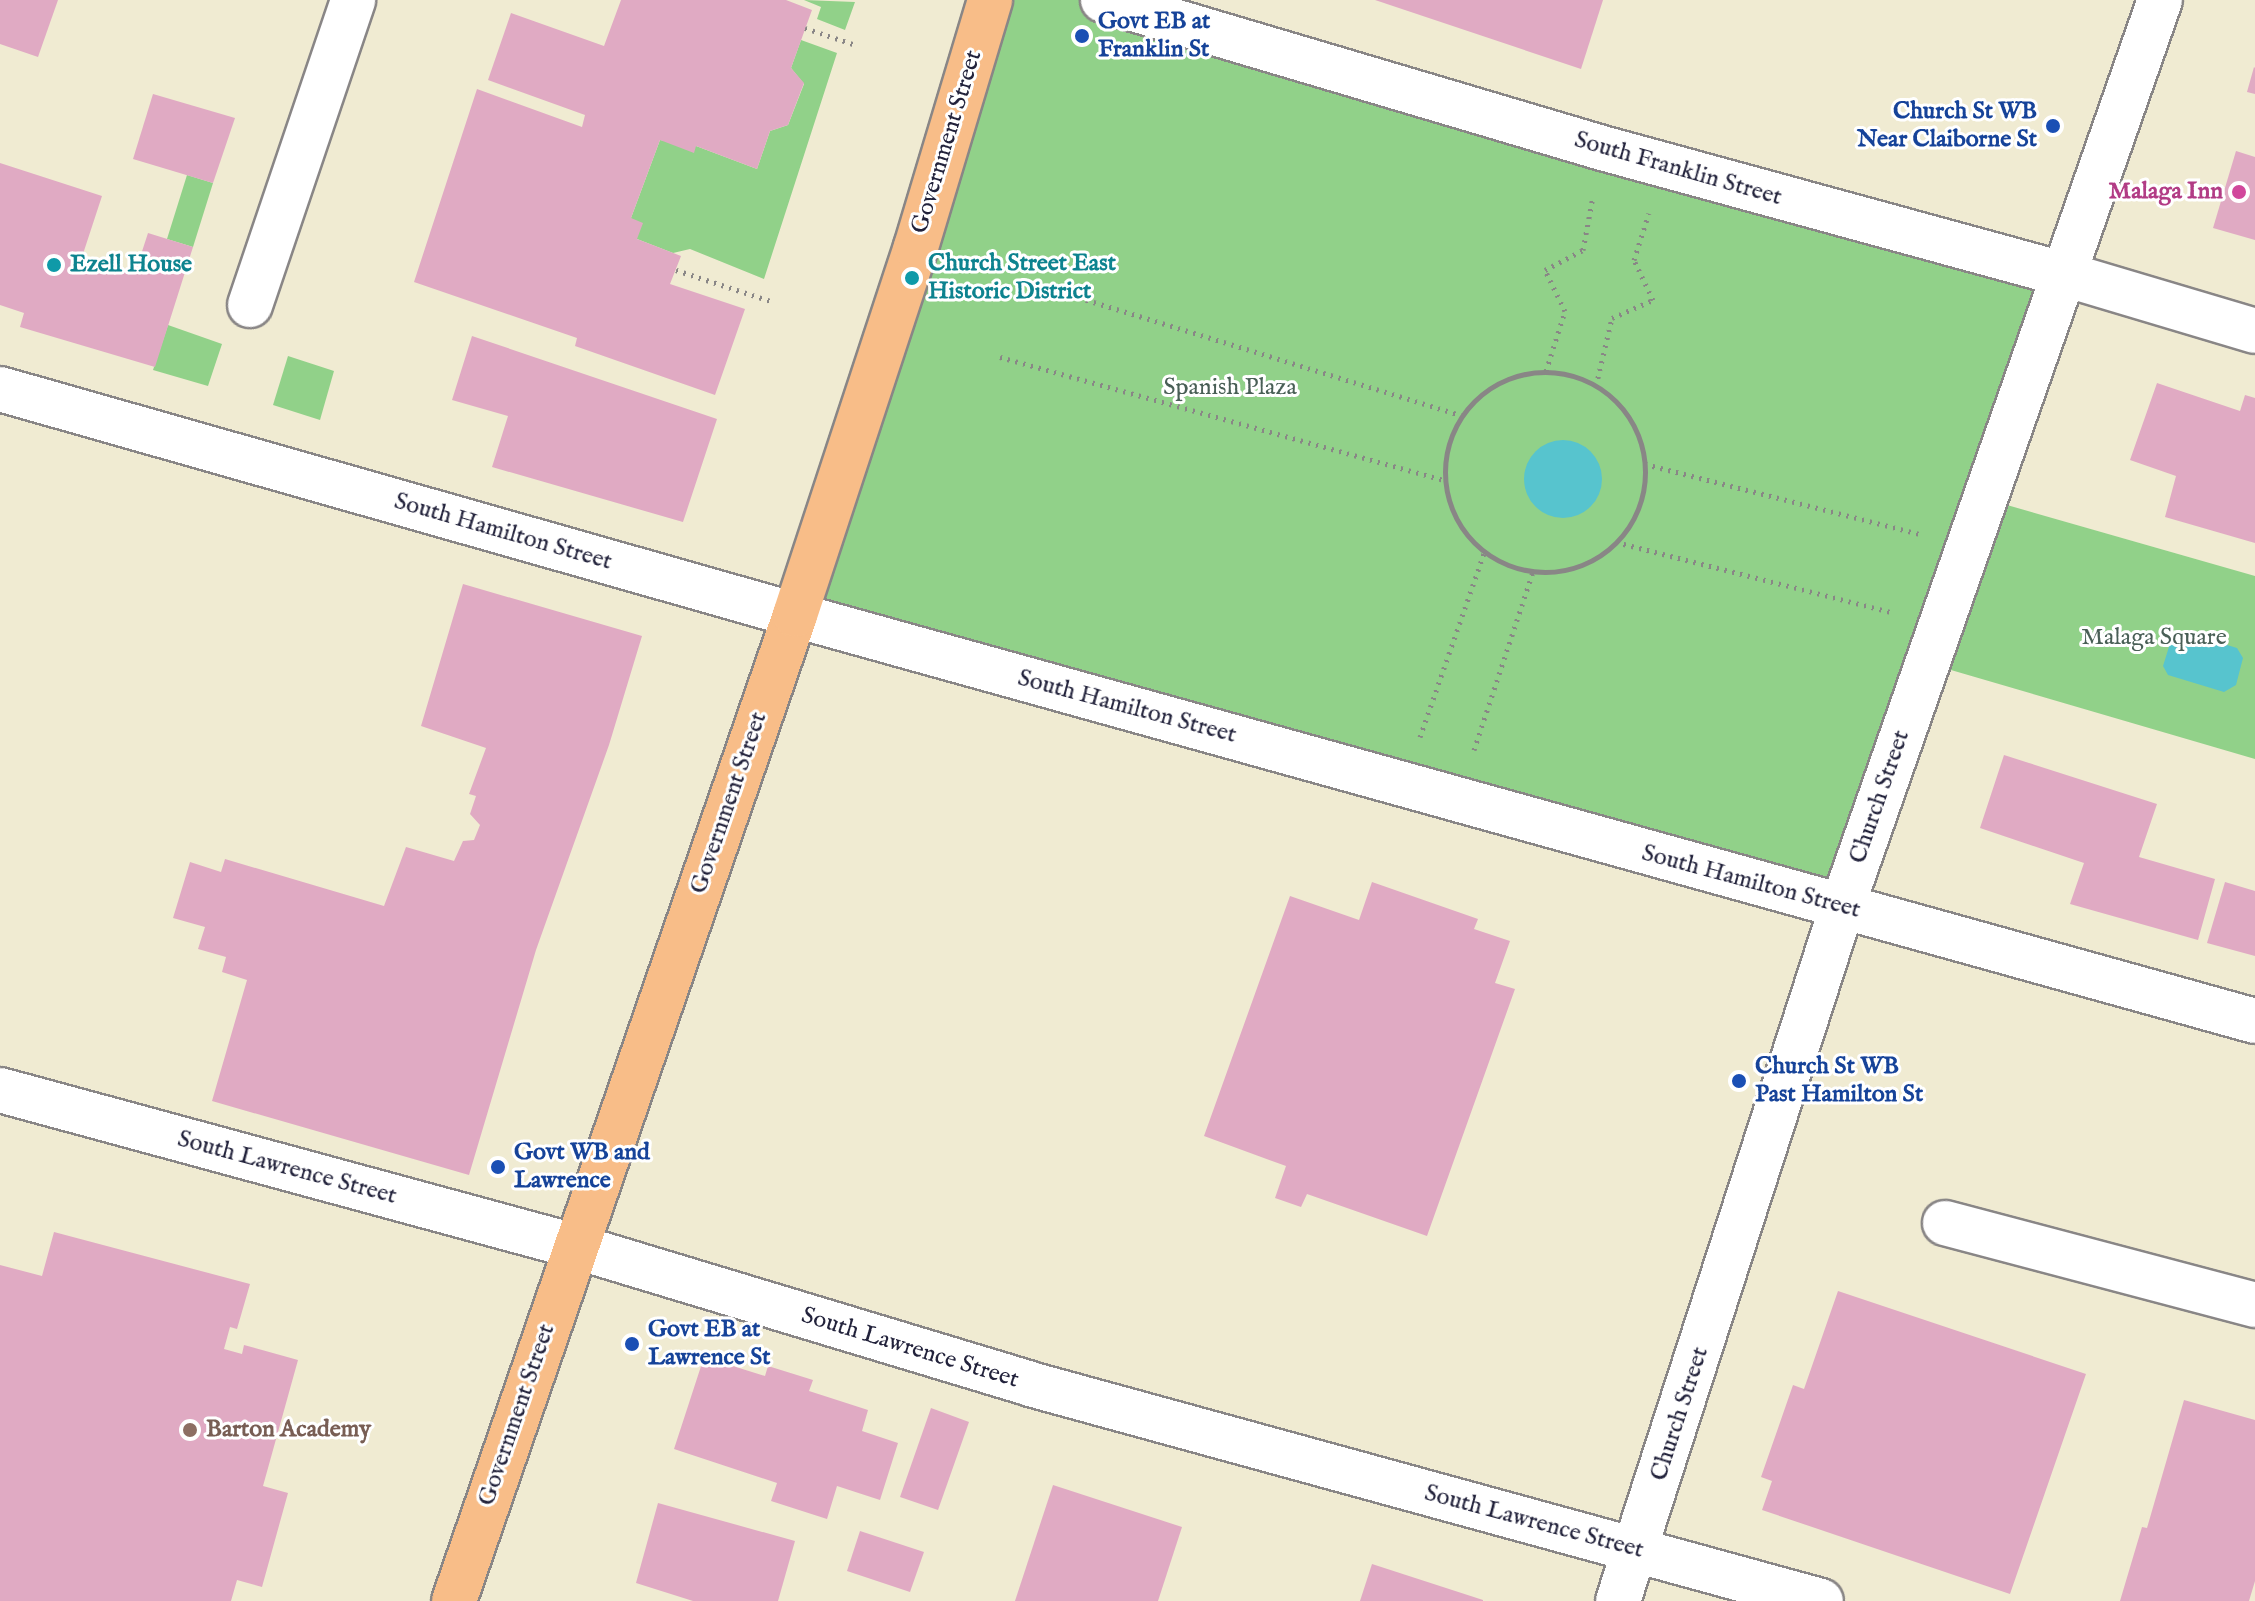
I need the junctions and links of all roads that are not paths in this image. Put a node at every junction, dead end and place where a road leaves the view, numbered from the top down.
1 (353, 0) edge
2 (990, 0) edge
3 (1103, 0) edge
4 (2160, 0) edge
5 (2064, 274) junction
6 (250, 305) dead end
7 (2255, 331) edge
8 (0, 389) edge
9 (795, 615) junction
10 (1842, 907) junction
11 (2255, 1021) edge
12 (0, 1090) edge
13 (1945, 1223) dead end
14 (574, 1246) junction
15 (2255, 1305) edge
16 (1636, 1549) junction
17 (454, 1601) edge
18 (1618, 1601) edge
19 (1821, 1601) edge

1 - 6 street
2 - 9 main road, Government Street
3 - 5 street, South Franklin Street
4 - 5 street, Church Street
5 - 7 street, South Franklin Street
5 - 10 street, Church Street
8 - 9 street, South Hamilton Street
9 - 10 street, South Hamilton Street
9 - 14 main road, Government Street
10 - 11 street, South Hamilton Street
10 - 16 street, Church Street
12 - 14 street, South Lawrence Street
13 - 15 street
14 - 16 street, South Lawrence Street
14 - 17 main road, Government Street
16 - 18 street, Church Street
16 - 19 street, South Lawrence Street

